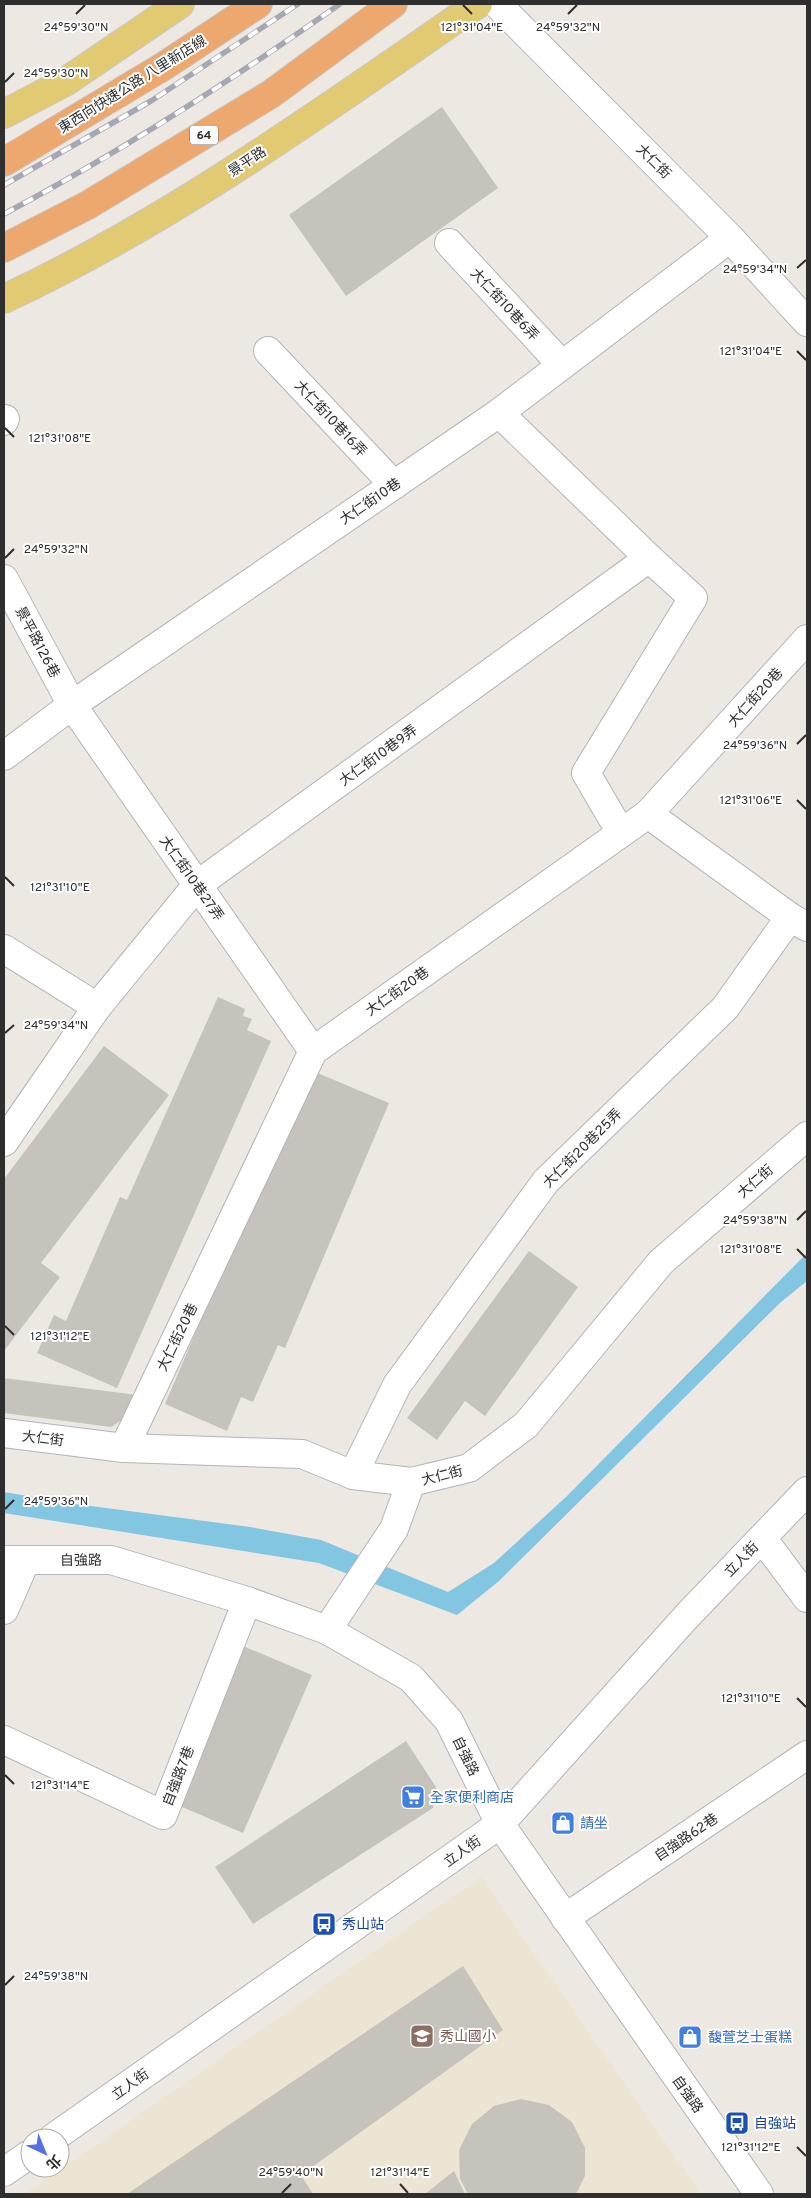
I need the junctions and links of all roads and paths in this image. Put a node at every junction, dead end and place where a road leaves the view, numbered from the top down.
1 (180, 4) edge
2 (258, 4) edge
3 (392, 4) edge
4 (478, 4) edge
5 (497, 4) edge
6 (4, 114) edge
7 (4, 162) edge
8 (730, 238) junction
9 (449, 243) dead end
10 (4, 248) edge
11 (4, 299) edge
12 (807, 322) edge
13 (268, 351) dead end
14 (562, 365) junction
15 (499, 413) junction
16 (394, 485) junction
17 (649, 558) junction
18 (4, 579) edge
19 (807, 640) edge
20 (72, 705) junction
21 (4, 756) edge
22 (648, 814) junction
23 (621, 833) junction
24 (197, 885) junction
25 (799, 922) edge
26 (4, 949) edge
27 (98, 1007) junction
28 (313, 1051) junction
29 (807, 1136) edge
30 (4, 1142) edge
31 (4, 1434) edge
32 (124, 1448) junction
33 (353, 1475) junction
34 (411, 1482) junction
35 (807, 1491) edge
36 (762, 1538) junction
37 (15, 1560) edge
38 (807, 1598) edge
39 (247, 1601) junction
40 (4, 1610) edge
41 (327, 1630) junction
42 (4, 1740) edge
43 (807, 1755) edge
44 (500, 1824) junction
45 (565, 1918) junction
46 (67, 2128) edge
47 (20, 2161) edge
48 (4, 2172) edge
49 (759, 2194) edge

1 - 6 main road
2 - 7 highway, 東西向快速公路 八里新店線
3 - 10 highway, 64
4 - 11 main road, 景平路
5 - 8 street, 大仁街
8 - 12 street, 大仁街
8 - 14 street, 大仁街10巷
9 - 14 street, 大仁街10巷6弄
13 - 16 street, 大仁街10巷16弄
14 - 15 street, 大仁街10巷
15 - 16 street, 大仁街10巷
15 - 17 street
16 - 20 street, 大仁街10巷
17 - 23 street
17 - 24 street, 大仁街10巷9弄
18 - 20 street, 景平路126巷
19 - 22 street, 大仁街20巷
20 - 21 street, 大仁街10巷
20 - 24 street, 大仁街10巷27弄
22 - 23 street, 大仁街20巷
22 - 25 street, 大仁街20巷25弄
23 - 28 street, 大仁街20巷
24 - 27 street, 大仁街10巷9弄
24 - 28 street, 大仁街10巷27弄
25 - 33 street, 大仁街20巷25弄
26 - 27 street
27 - 30 street, 大仁街10巷9弄
28 - 32 street, 大仁街20巷
29 - 34 street, 大仁街
31 - 32 street, 大仁街
32 - 33 street, 大仁街
33 - 34 street, 大仁街
34 - 41 street
35 - 36 street, 立人街
36 - 38 street
36 - 44 street, 立人街
37 - 39 street, 自強路
37 - 40 street
39 - 41 street, 自強路
39 - 42 street, 自強路7巷
41 - 44 street, 自強路
43 - 45 street, 自強路62巷
44 - 45 street, 自強路
44 - 46 street, 立人街
45 - 49 street, 自強路
47 - 48 street

